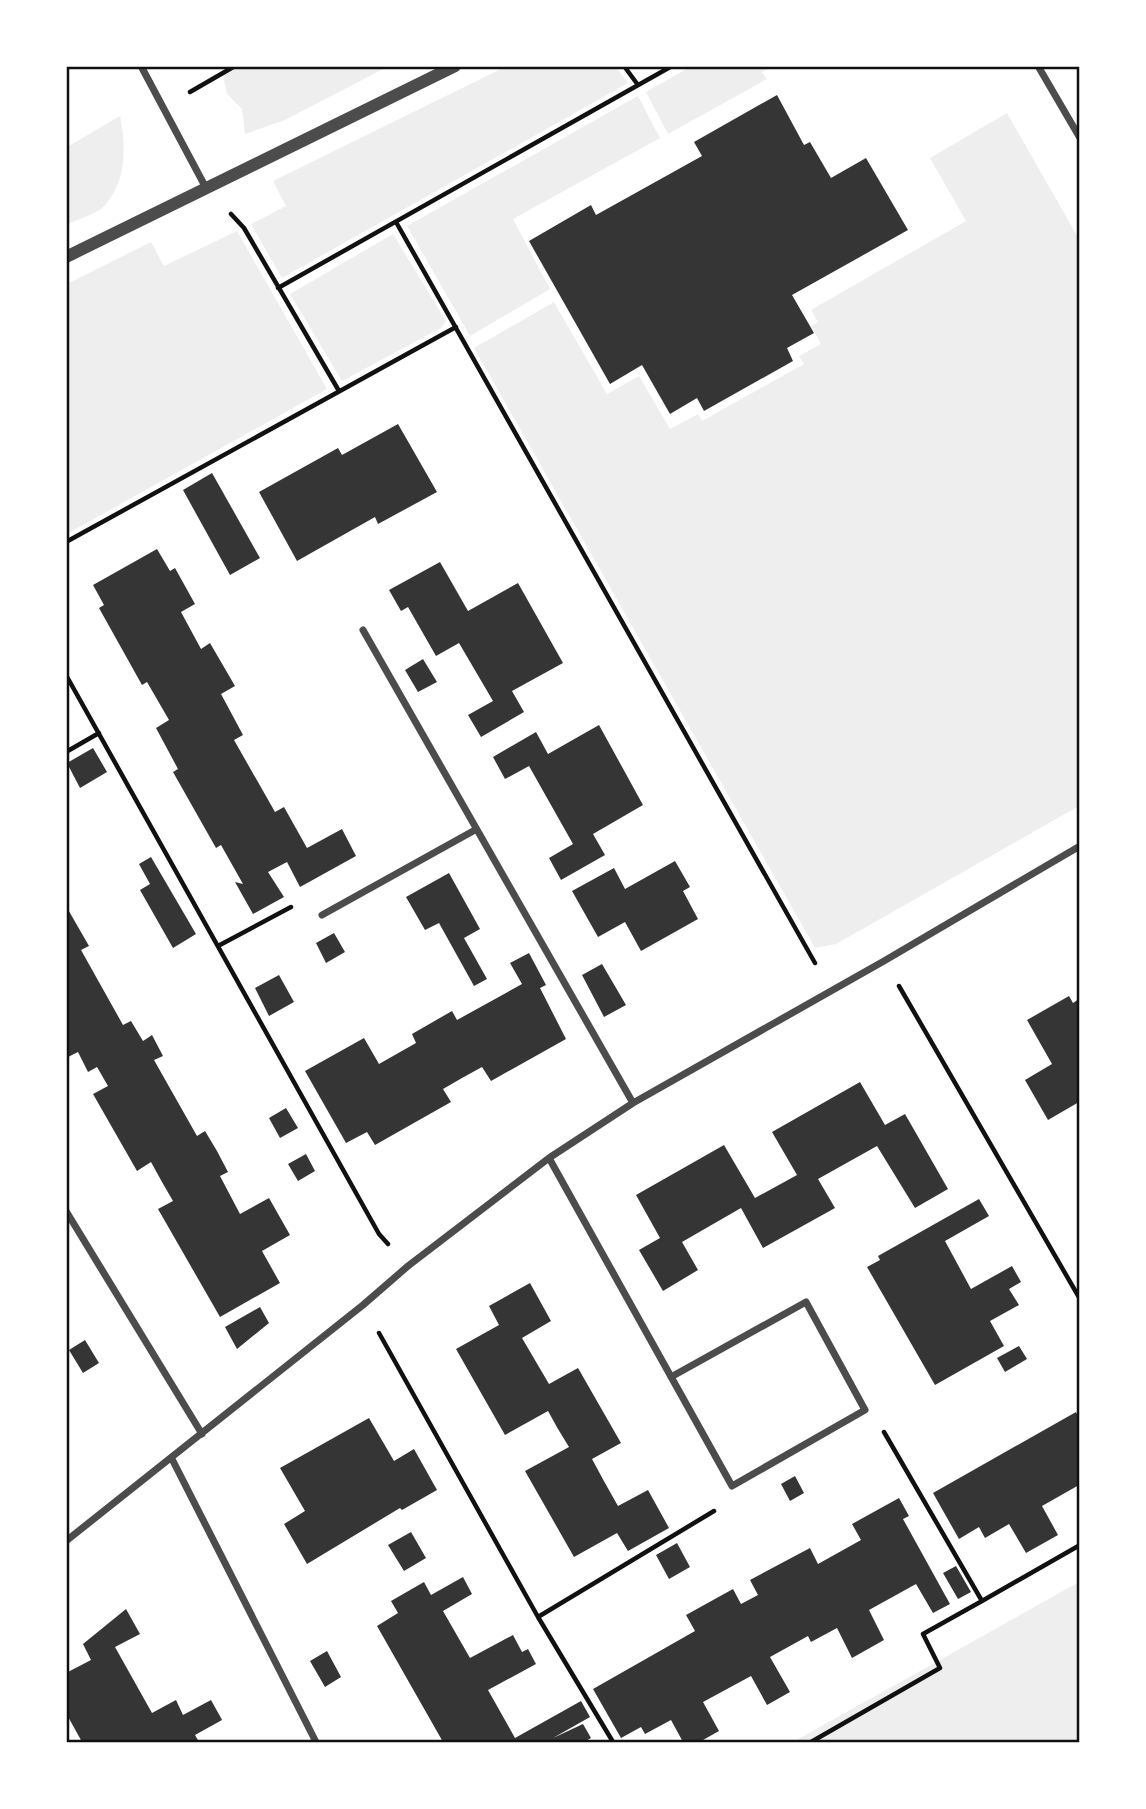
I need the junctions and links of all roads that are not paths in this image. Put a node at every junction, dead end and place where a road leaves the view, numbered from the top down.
1 (141, 66) edge
2 (455, 66) edge
3 (1038, 66) edge
4 (1080, 138) edge
5 (206, 188) junction
6 (66, 257) edge
7 (363, 630) dead end
8 (475, 830) junction
9 (1080, 846) edge
10 (322, 915) road end
11 (633, 1102) junction
12 (549, 1158) junction
13 (66, 1211) edge
14 (671, 1377) junction
15 (201, 1434) junction
16 (172, 1459) junction
17 (66, 1541) edge
18 (316, 1742) edge

1 - 5 street
2 - 5 street
3 - 4 street
5 - 6 street
7 - 8 street
8 - 10 street
8 - 11 street
9 - 11 street
11 - 12 street
12 - 14 street
12 - 15 street
13 - 15 street
14 - 14 street
15 - 16 street
16 - 17 street
16 - 18 street

